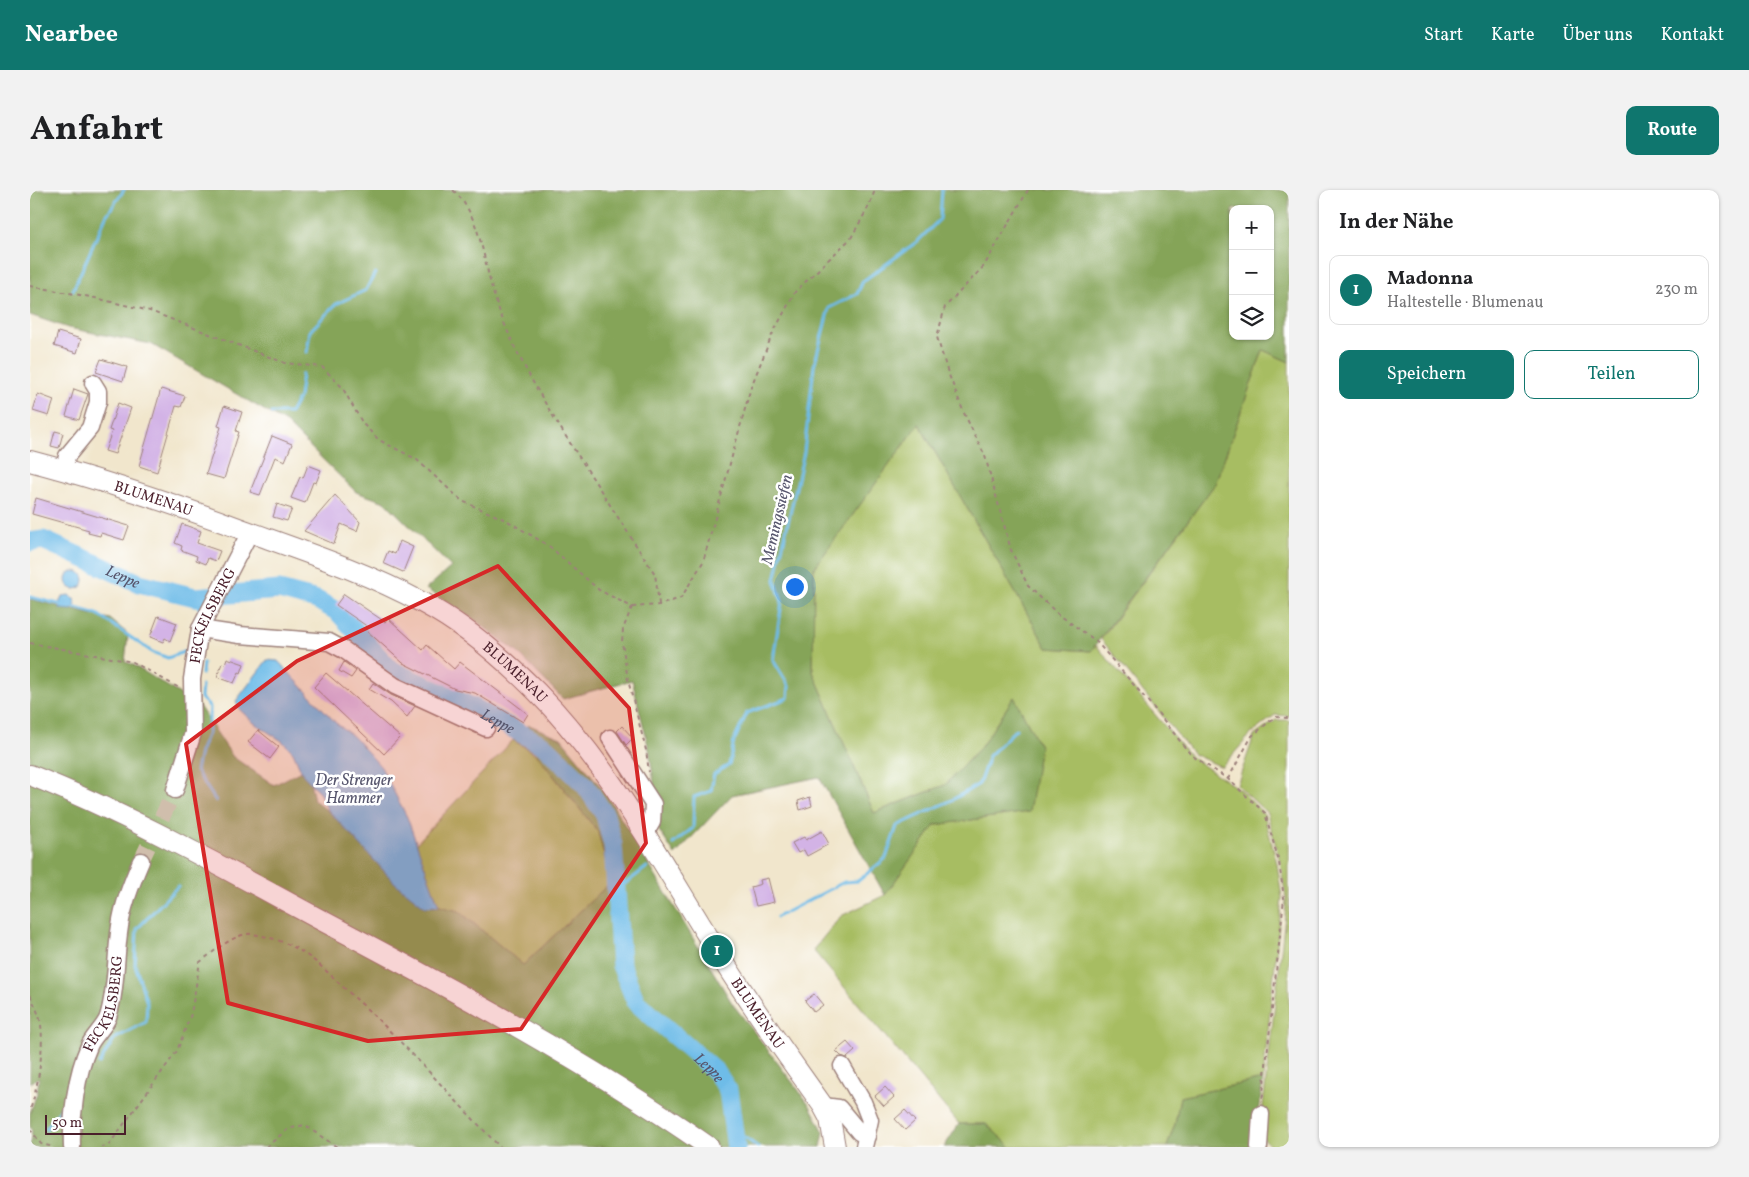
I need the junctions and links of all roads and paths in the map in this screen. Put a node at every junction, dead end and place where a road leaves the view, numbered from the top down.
1 (452, 190) edge
2 (875, 190) edge
3 (1028, 190) edge
4 (30, 286) edge
5 (93, 383) dead end
6 (30, 461) edge
7 (64, 470) junction
8 (250, 532) junction
9 (660, 605) junction
10 (632, 607) junction
11 (200, 629) junction
12 (30, 643) edge
13 (192, 695) junction
14 (1289, 718) edge
15 (486, 728) dead end
16 (610, 738) dead end
17 (30, 775) edge
18 (650, 777) dead end
19 (1228, 779) junction
20 (175, 790) tunnel mouth
21 (645, 834) junction
22 (140, 861) tunnel mouth
23 (30, 995) edge
24 (842, 1066) dead end
25 (823, 1106) junction
26 (30, 1110) edge
27 (1260, 1114) joint
28 (30, 1129) edge
29 (865, 1141) edge
30 (54, 1147) edge
31 (72, 1147) edge
32 (101, 1147) edge
33 (266, 1147) edge
34 (337, 1147) edge
35 (500, 1147) edge
36 (709, 1147) edge
37 (835, 1147) edge
38 (1259, 1147) edge

1 - 9 path
2 - 9 path
3 - 19 path
4 - 10 path
5 - 7 street
6 - 7 main road, BLUMENAU
7 - 8 main road, BLUMENAU
8 - 11 street, FECKELSBERG
8 - 21 main road, BLUMENAU
9 - 10 path
10 - 18 path
11 - 13 street, FECKELSBERG
11 - 15 street
12 - 13 path
13 - 20 street, FECKELSBERG
14 - 19 path
16 - 21 street
17 - 36 main road
19 - 27 path
21 - 25 main road, BLUMENAU
22 - 31 street, FECKELSBERG
23 - 26 path
24 - 29 street
25 - 29 street
25 - 37 main road, BLUMENAU
27 - 38 street
28 - 30 path
32 - 35 path
33 - 34 path

